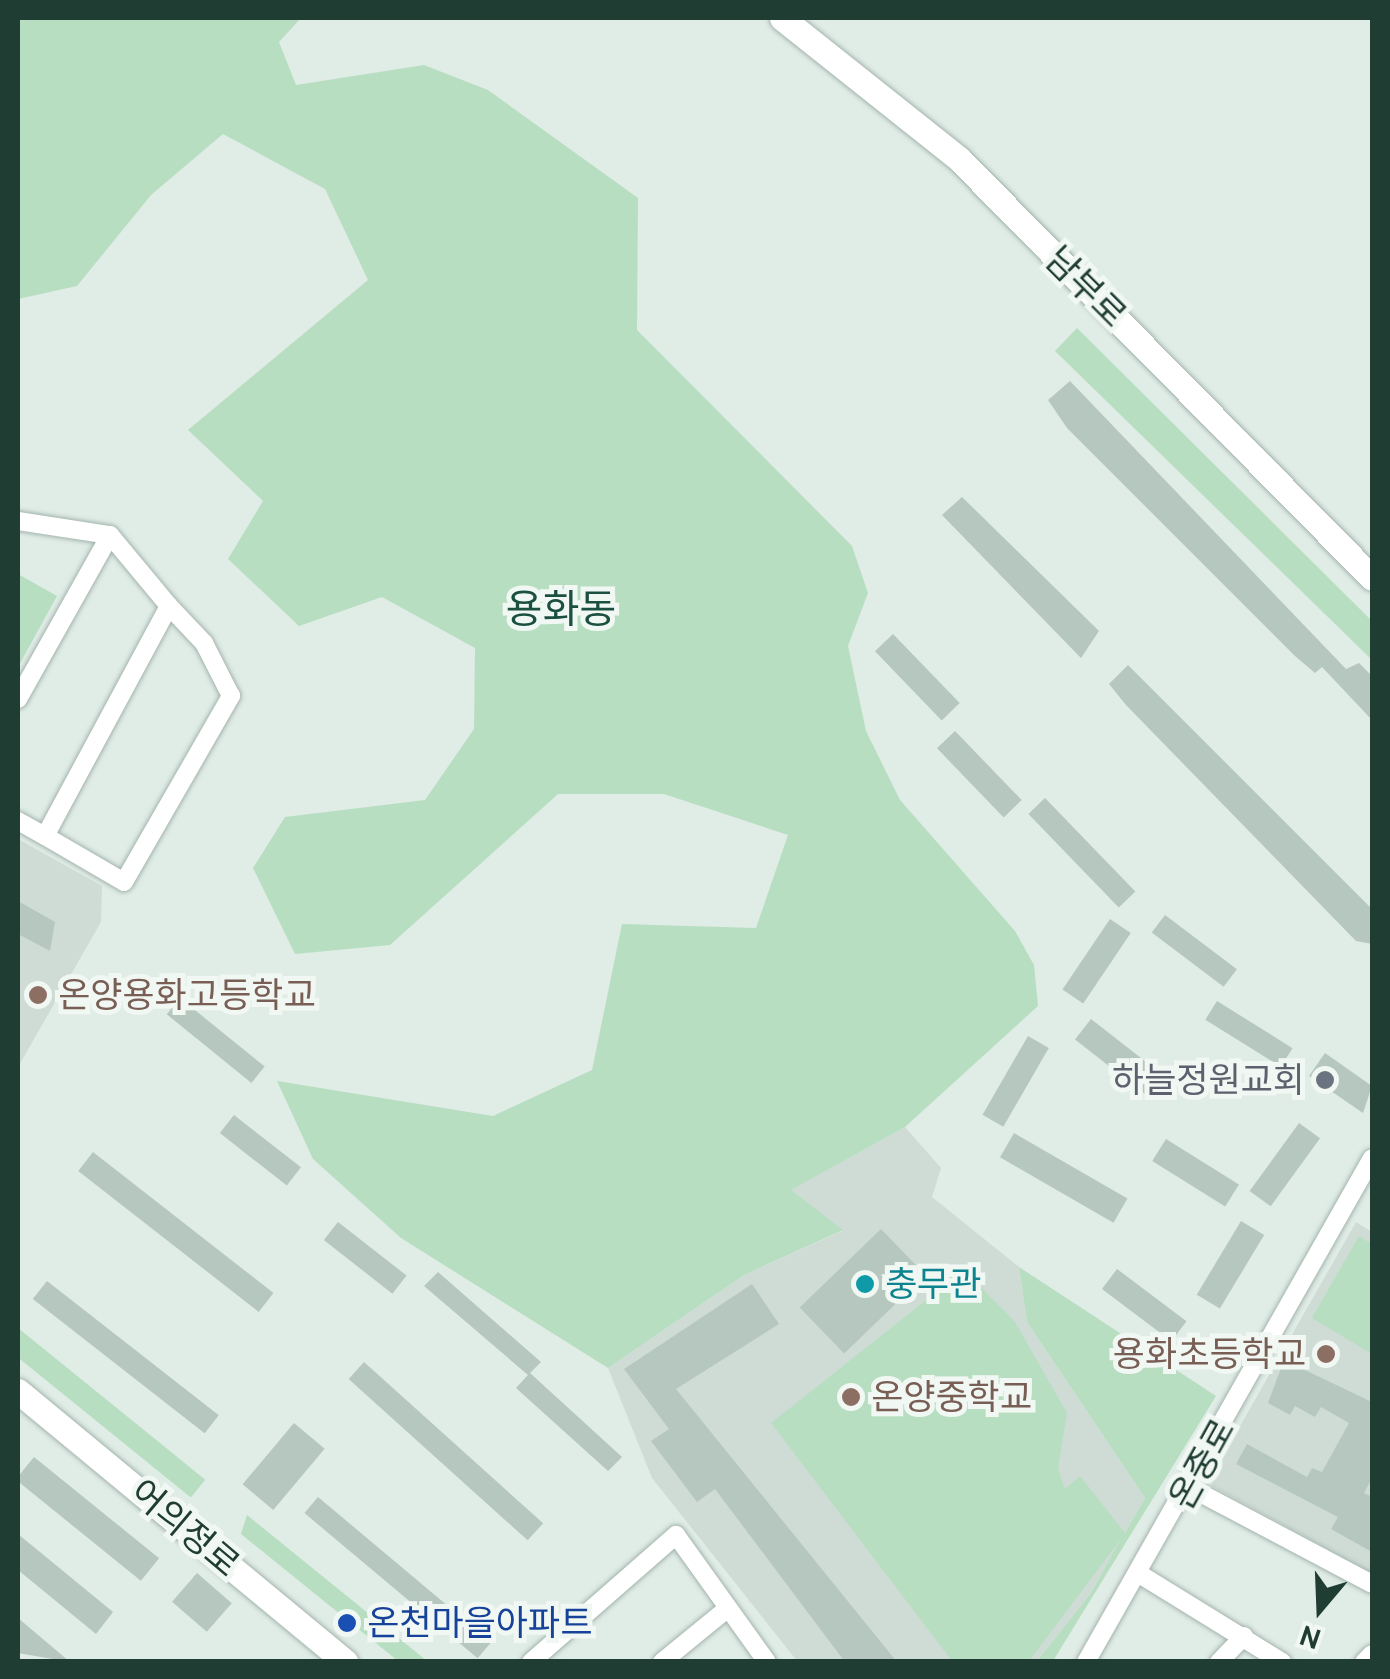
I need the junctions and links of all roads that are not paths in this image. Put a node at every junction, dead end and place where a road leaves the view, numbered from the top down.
1 (782, 18) edge
2 (18, 521) edge
3 (110, 535) junction
4 (1372, 578) edge
5 (169, 606) junction
6 (18, 698) edge
7 (18, 821) edge
8 (45, 836) junction
9 (1372, 1158) edge
10 (19, 1393) edge
11 (1189, 1487) junction
12 (1140, 1574) junction
13 (1372, 1584) edge
14 (728, 1608) junction
15 (1244, 1636) junction
16 (1372, 1654) edge
17 (346, 1662) edge
18 (531, 1662) edge
19 (662, 1662) edge
20 (767, 1662) edge
21 (1086, 1662) edge
22 (1220, 1662) edge
23 (1282, 1662) edge
24 (1364, 1662) edge

1 - 4 street, 남부로
2 - 3 street
3 - 5 street
3 - 6 street
5 - 8 street
5 - 8 street
7 - 8 street
9 - 11 street, 온중로
10 - 17 street, 어의정로
11 - 12 street, 온중로
11 - 13 street
12 - 15 street
12 - 21 street, 온중로
14 - 18 street
14 - 19 street
14 - 20 street
15 - 22 street
15 - 23 street
16 - 24 street

